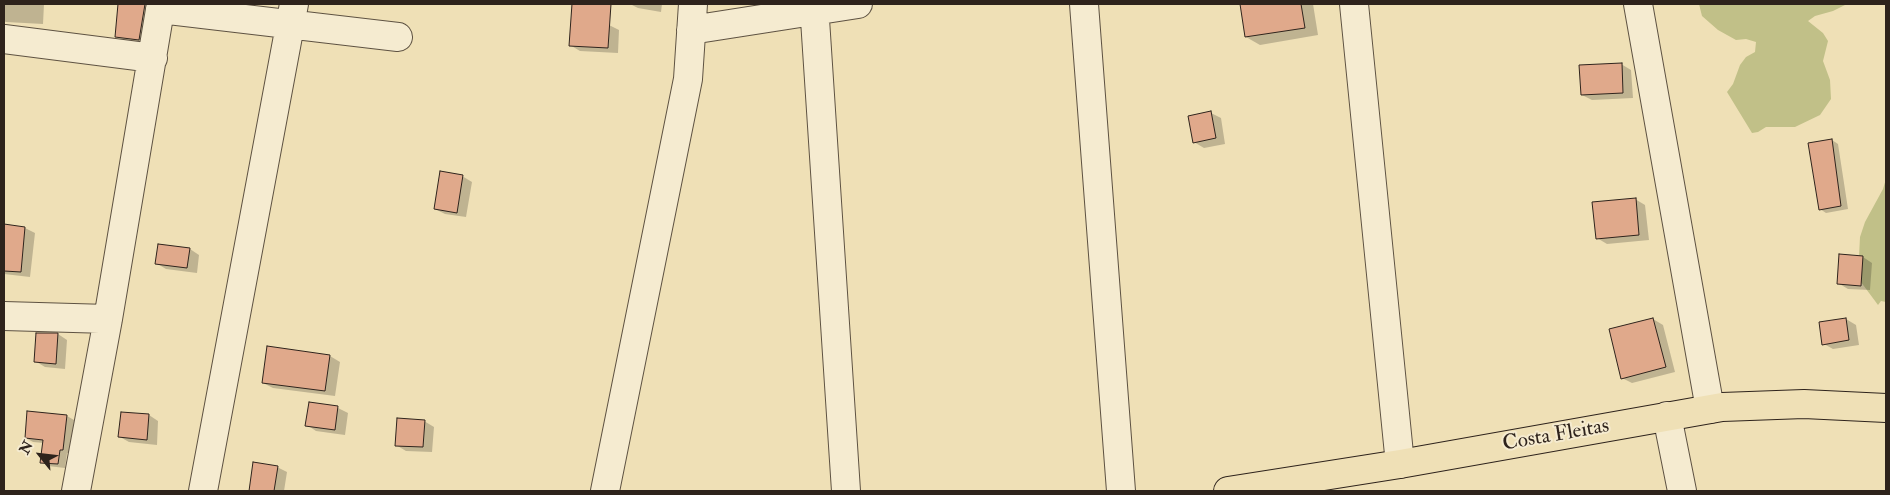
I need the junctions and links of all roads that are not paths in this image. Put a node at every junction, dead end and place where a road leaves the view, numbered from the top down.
1 (858, 4) edge
2 (1084, 4) edge
3 (1354, 4) edge
4 (1638, 4) edge
5 (161, 6) edge
6 (814, 7) edge
7 (293, 14) edge
8 (692, 17) edge
9 (398, 37) dead end
10 (4, 40) edge
11 (153, 58) junction
12 (4, 316) edge
13 (108, 319) junction
14 (1886, 408) edge
15 (1710, 409) junction
16 (1667, 416) junction
17 (1400, 464) junction
18 (76, 491) edge
19 (203, 491) edge
20 (605, 491) edge
21 (846, 491) edge
22 (1121, 491) edge
23 (1228, 491) edge
24 (1682, 491) edge

1 - 6 street
2 - 22 street
3 - 17 street
4 - 15 street
5 - 7 street
5 - 11 street
6 - 8 street
6 - 21 street
7 - 9 street
7 - 19 street
8 - 20 street
10 - 11 street
11 - 13 street
12 - 13 street
13 - 18 street
14 - 15 main road, Costa Fleitas
15 - 16 main road, Costa Fleitas
16 - 17 main road, Costa Fleitas
16 - 24 street
17 - 23 main road, Costa Fleitas

